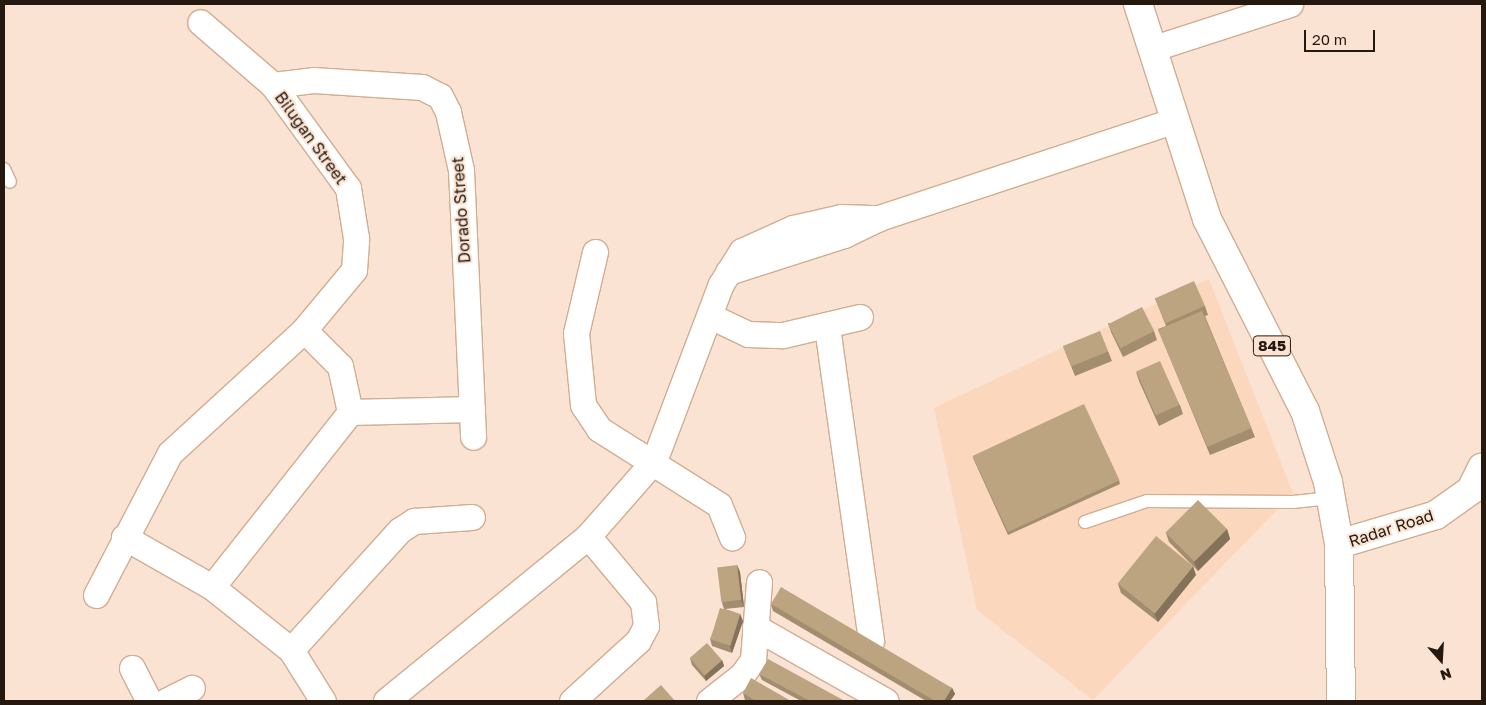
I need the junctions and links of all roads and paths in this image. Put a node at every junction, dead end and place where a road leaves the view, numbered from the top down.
1 (1138, 4) edge
2 (1290, 4) edge
3 (200, 22) dead end
4 (1154, 48) junction
5 (273, 85) junction
6 (1175, 120) junction
7 (4, 170) edge
8 (10, 182) dead end
9 (595, 252) dead end
10 (710, 316) junction
11 (860, 317) dead end
12 (827, 327) junction
13 (304, 330) junction
14 (472, 409) junction
15 (350, 412) junction
16 (473, 437) dead end
17 (654, 461) junction
18 (1482, 467) edge
19 (1331, 498) junction
20 (472, 517) dead end
21 (1085, 522) dead end
22 (588, 536) junction
23 (124, 537) junction
24 (732, 538) dead end
25 (1339, 544) junction
26 (759, 582) dead end
27 (212, 587) junction
28 (96, 595) dead end
29 (755, 627) junction
30 (871, 640) edge
31 (291, 650) junction
32 (132, 668) dead end
33 (192, 688) dead end
34 (713, 700) edge
35 (149, 701) edge
36 (166, 701) edge
37 (323, 701) edge
38 (386, 701) edge
39 (572, 701) edge
40 (886, 701) edge
41 (1341, 701) edge

1 - 4 main road, 845
2 - 4 street
3 - 5 street, Bilugan Street
4 - 6 main road, 845
5 - 13 street, Bilugan Street
5 - 14 street, Dorado Street
6 - 10 street
6 - 19 main road, 845
7 - 8 lane
9 - 17 street
10 - 12 street
10 - 17 street
11 - 12 street
12 - 30 street
13 - 15 street
13 - 23 street, Bilugan Street
14 - 15 street
14 - 16 street, Dorado Street
15 - 27 street
17 - 22 street
17 - 24 street
18 - 25 main road, Radar Road
19 - 21 lane
19 - 25 main road, 845
20 - 31 street
22 - 38 street
22 - 39 street
23 - 27 street
23 - 28 street, Bilugan Street
25 - 41 main road, 845
26 - 29 street
27 - 31 street
29 - 34 street
29 - 40 street
31 - 37 street
32 - 35 street
33 - 36 street

